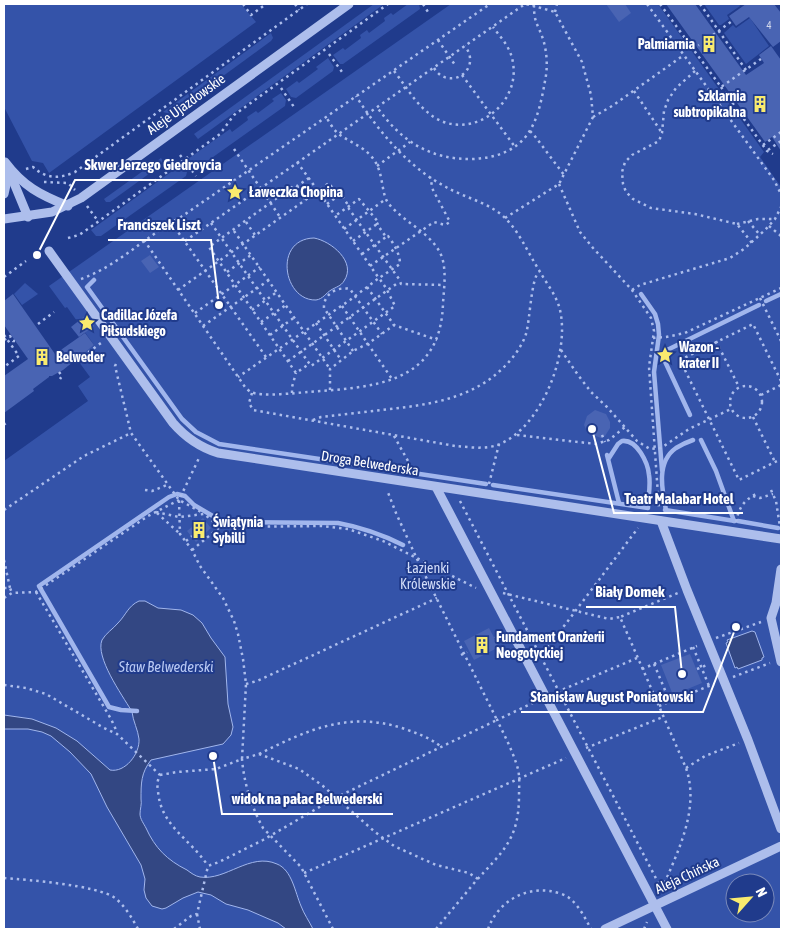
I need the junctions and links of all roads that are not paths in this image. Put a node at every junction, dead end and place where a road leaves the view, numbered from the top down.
1 (348, 4) edge
2 (4, 161) edge
3 (4, 194) edge
4 (68, 206) junction
5 (28, 217) junction
6 (4, 219) edge
7 (49, 251) dead end
8 (436, 487) junction
9 (662, 521) junction
10 (780, 539) edge
11 (781, 569) edge
12 (781, 661) edge
13 (781, 829) edge
14 (781, 846) edge
15 (655, 906) junction
16 (605, 929) edge
17 (667, 929) edge

1 - 4 street, Aleje Ujazdowskie
2 - 3 street
2 - 4 street
2 - 5 street
4 - 5 street, Aleje Ujazdowskie
5 - 6 street, Aleje Ujazdowskie
7 - 8 street, Droga Belwederska
8 - 9 street, Droga Belwederska
8 - 15 street
9 - 10 street, Droga Belwederska
9 - 13 street
11 - 12 street
14 - 15 street, Aleja Chińska
15 - 16 street, Aleja Chińska
15 - 17 street

